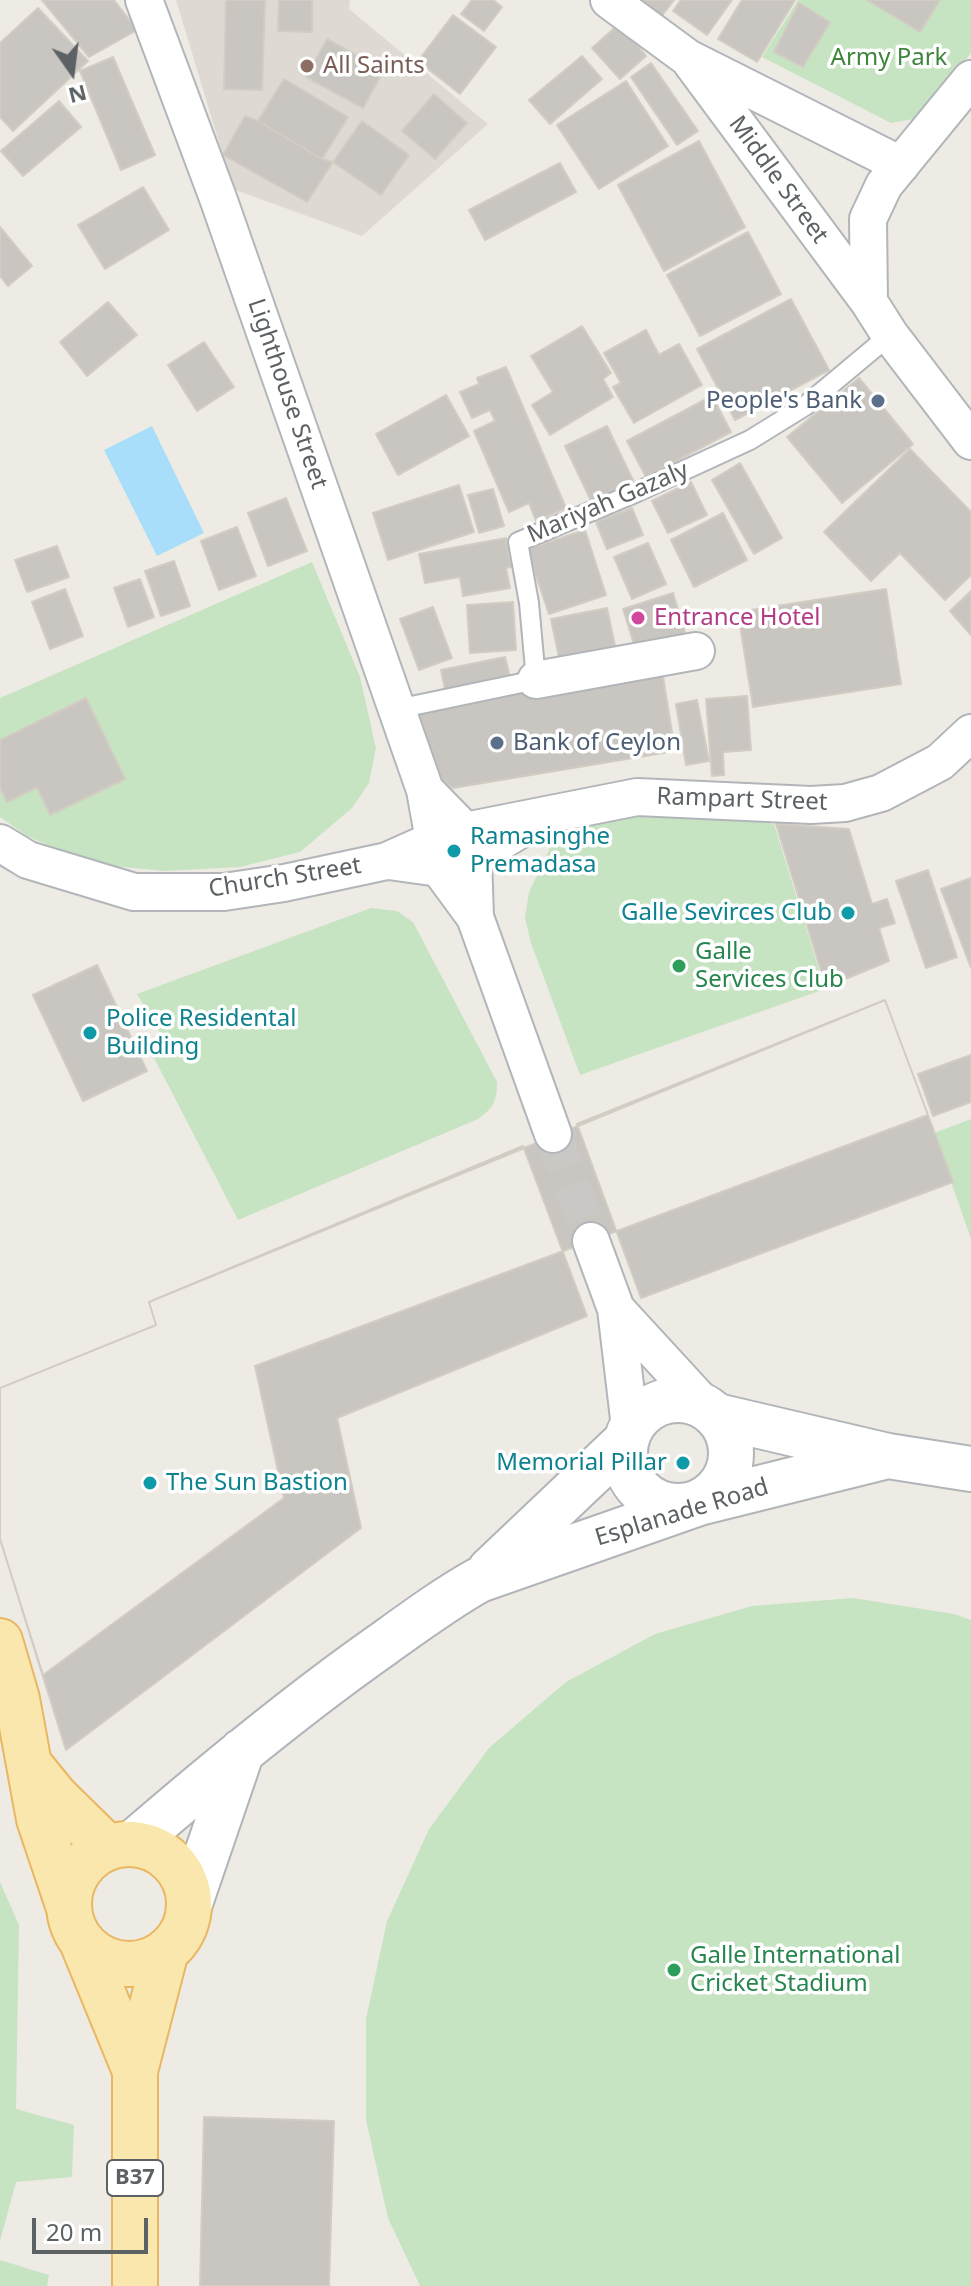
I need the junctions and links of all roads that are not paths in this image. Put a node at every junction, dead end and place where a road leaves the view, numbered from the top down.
1 (144, 0) edge
2 (609, 0) edge
3 (688, 58) junction
4 (971, 79) edge
5 (901, 165) junction
6 (869, 302) junction
7 (890, 335) junction
8 (971, 441) edge
9 (696, 651) dead end
10 (536, 680) junction
11 (397, 709) junction
12 (971, 733) edge
13 (0, 843) edge
14 (453, 849) junction
15 (553, 1134) tunnel mouth
16 (591, 1241) tunnel mouth
17 (616, 1309) junction
18 (712, 1412) junction
19 (628, 1434) junction
20 (888, 1456) junction
21 (971, 1469) edge
22 (699, 1503) junction
23 (479, 1580) junction
24 (0, 1641) edge
25 (243, 1749) junction
26 (30, 1765) junction
27 (120, 1846) junction
28 (189, 1906) junction
29 (75, 1924) junction
30 (166, 1951) junction
31 (135, 2071) junction
32 (135, 2286) edge

1 - 11 street, Lighthouse Street
2 - 3 street, Middle Street
3 - 5 street, Middle Street
3 - 6 street, Middle Street
4 - 5 street
5 - 6 street
6 - 7 street
7 - 8 street
7 - 10 lane, Mariyah Gazaly
9 - 10 street
10 - 11 lane
11 - 14 street, Lighthouse Street
12 - 14 street, Rampart Street
13 - 14 street, Church Street
14 - 15 street, Lighthouse Street
16 - 17 street
17 - 18 street
17 - 19 street
18 - 19 street
18 - 20 street, Esplanade Road
18 - 22 street
19 - 22 street
19 - 23 street, Esplanade Road
20 - 21 street, Esplanade Road
20 - 22 street, Esplanade Road
22 - 23 street, Esplanade Road
23 - 25 street, Esplanade Road
24 - 26 main road, B37
25 - 27 street, Esplanade Road
25 - 28 street
26 - 27 main road, B37
26 - 29 main road, B37
27 - 28 main road
27 - 29 main road
28 - 30 main road
29 - 30 main road
29 - 31 main road, B37
30 - 31 main road, B37
31 - 32 main road, B37

